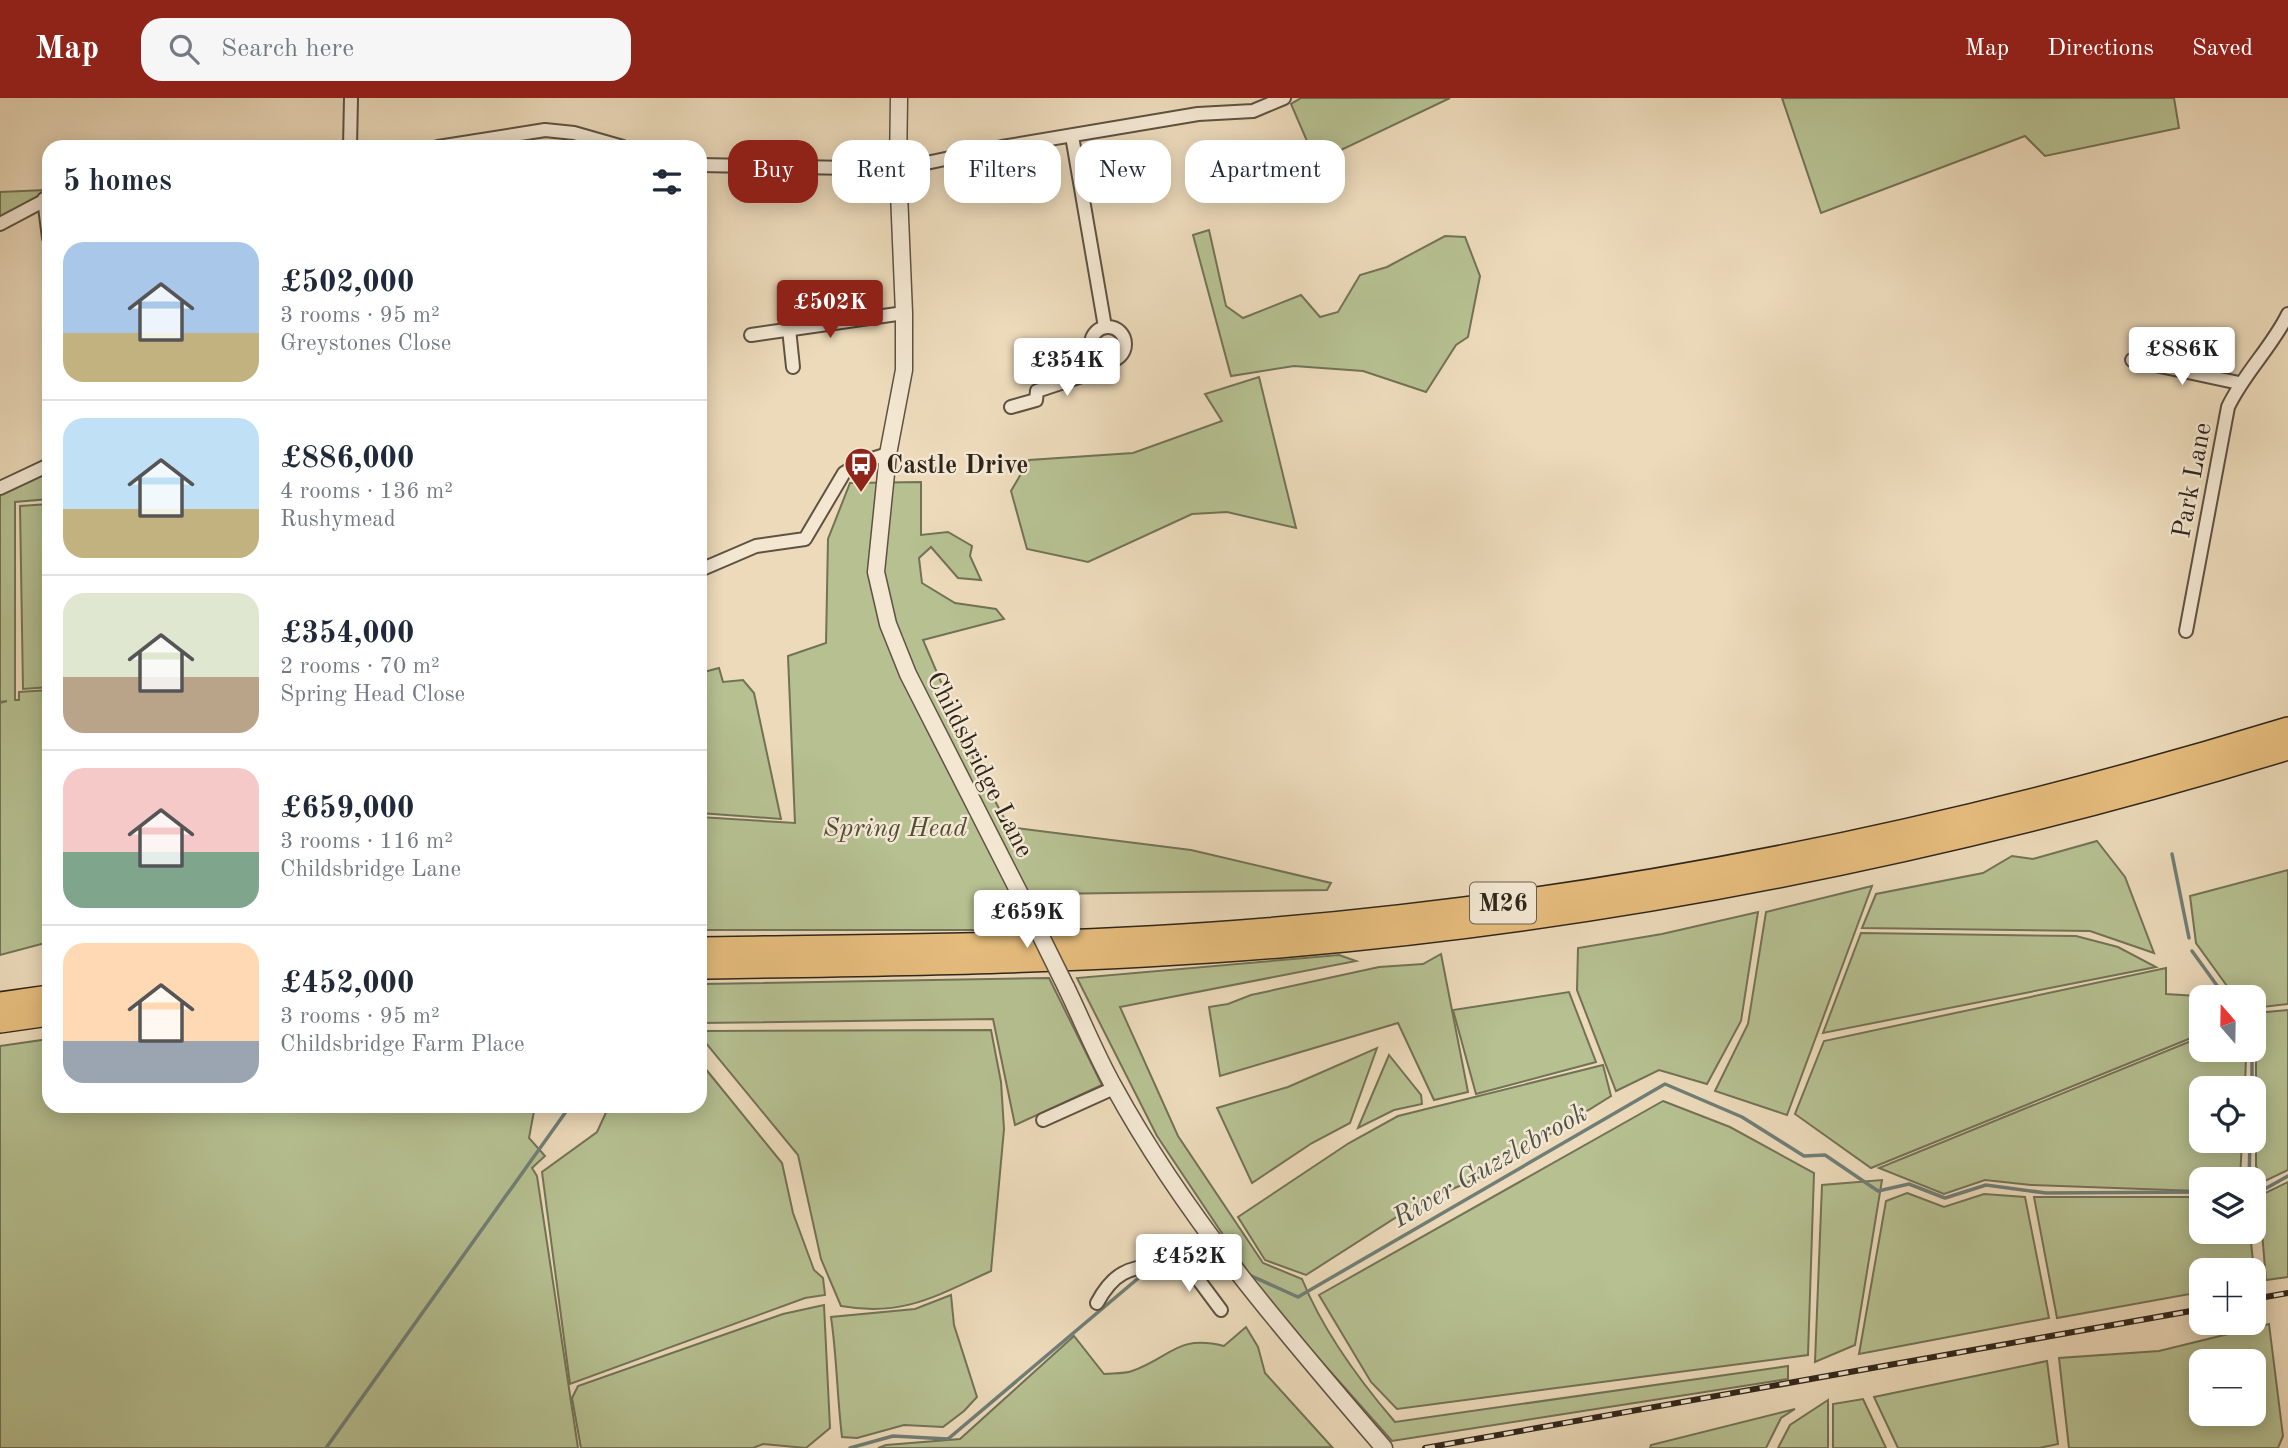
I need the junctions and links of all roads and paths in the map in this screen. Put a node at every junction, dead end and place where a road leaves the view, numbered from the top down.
1 (351, 98) edge
2 (899, 98) edge
3 (1284, 98) edge
4 (574, 133) junction
5 (1072, 136) junction
6 (350, 140) edge
7 (486, 140) edge
8 (574, 140) edge
9 (598, 140) edge
10 (898, 140) edge
11 (930, 162) edge
12 (707, 165) edge
13 (832, 168) edge
14 (42, 201) edge
15 (899, 203) edge
16 (0, 224) edge
17 (904, 313) junction
18 (2288, 314) edge
19 (1105, 327) junction
20 (789, 329) junction
21 (751, 335) dead end
22 (1100, 358) junction
23 (2132, 360) dead end
24 (793, 367) dead end
25 (2239, 383) junction
26 (1011, 407) dead end
27 (888, 454) junction
28 (42, 468) edge
29 (0, 488) edge
30 (707, 567) edge
31 (2186, 631) dead end
32 (2288, 729) edge
33 (2288, 748) edge
34 (707, 949) edge
35 (707, 967) edge
36 (42, 998) edge
37 (0, 1004) edge
38 (42, 1015) edge
39 (0, 1021) edge
40 (1114, 1088) junction
41 (1044, 1121) dead end
42 (1214, 1242) junction
43 (1183, 1259) junction
44 (1097, 1303) dead end
45 (1221, 1310) dead end
46 (1384, 1448) edge

1 - 6 street
2 - 10 street, Childsbridge Lane
3 - 5 street
4 - 7 street
4 - 8 street
4 - 9 street
5 - 11 street
5 - 19 street
12 - 13 street
14 - 16 street
15 - 17 street, Childsbridge Lane
17 - 20 street
17 - 27 street, Childsbridge Lane
18 - 25 street, Park Lane
19 - 22 street
19 - 22 street
20 - 21 street
20 - 24 street
22 - 26 street
23 - 25 street
25 - 31 street, Park Lane
27 - 30 street
27 - 40 street, Childsbridge Lane, bridge
28 - 29 street
32 - 34 highway, M26
33 - 35 highway, M26
36 - 37 highway
38 - 39 highway
40 - 41 street
40 - 42 street, Childsbridge Lane
42 - 43 street
42 - 46 street, Childsbridge Lane
43 - 44 street
43 - 45 street

